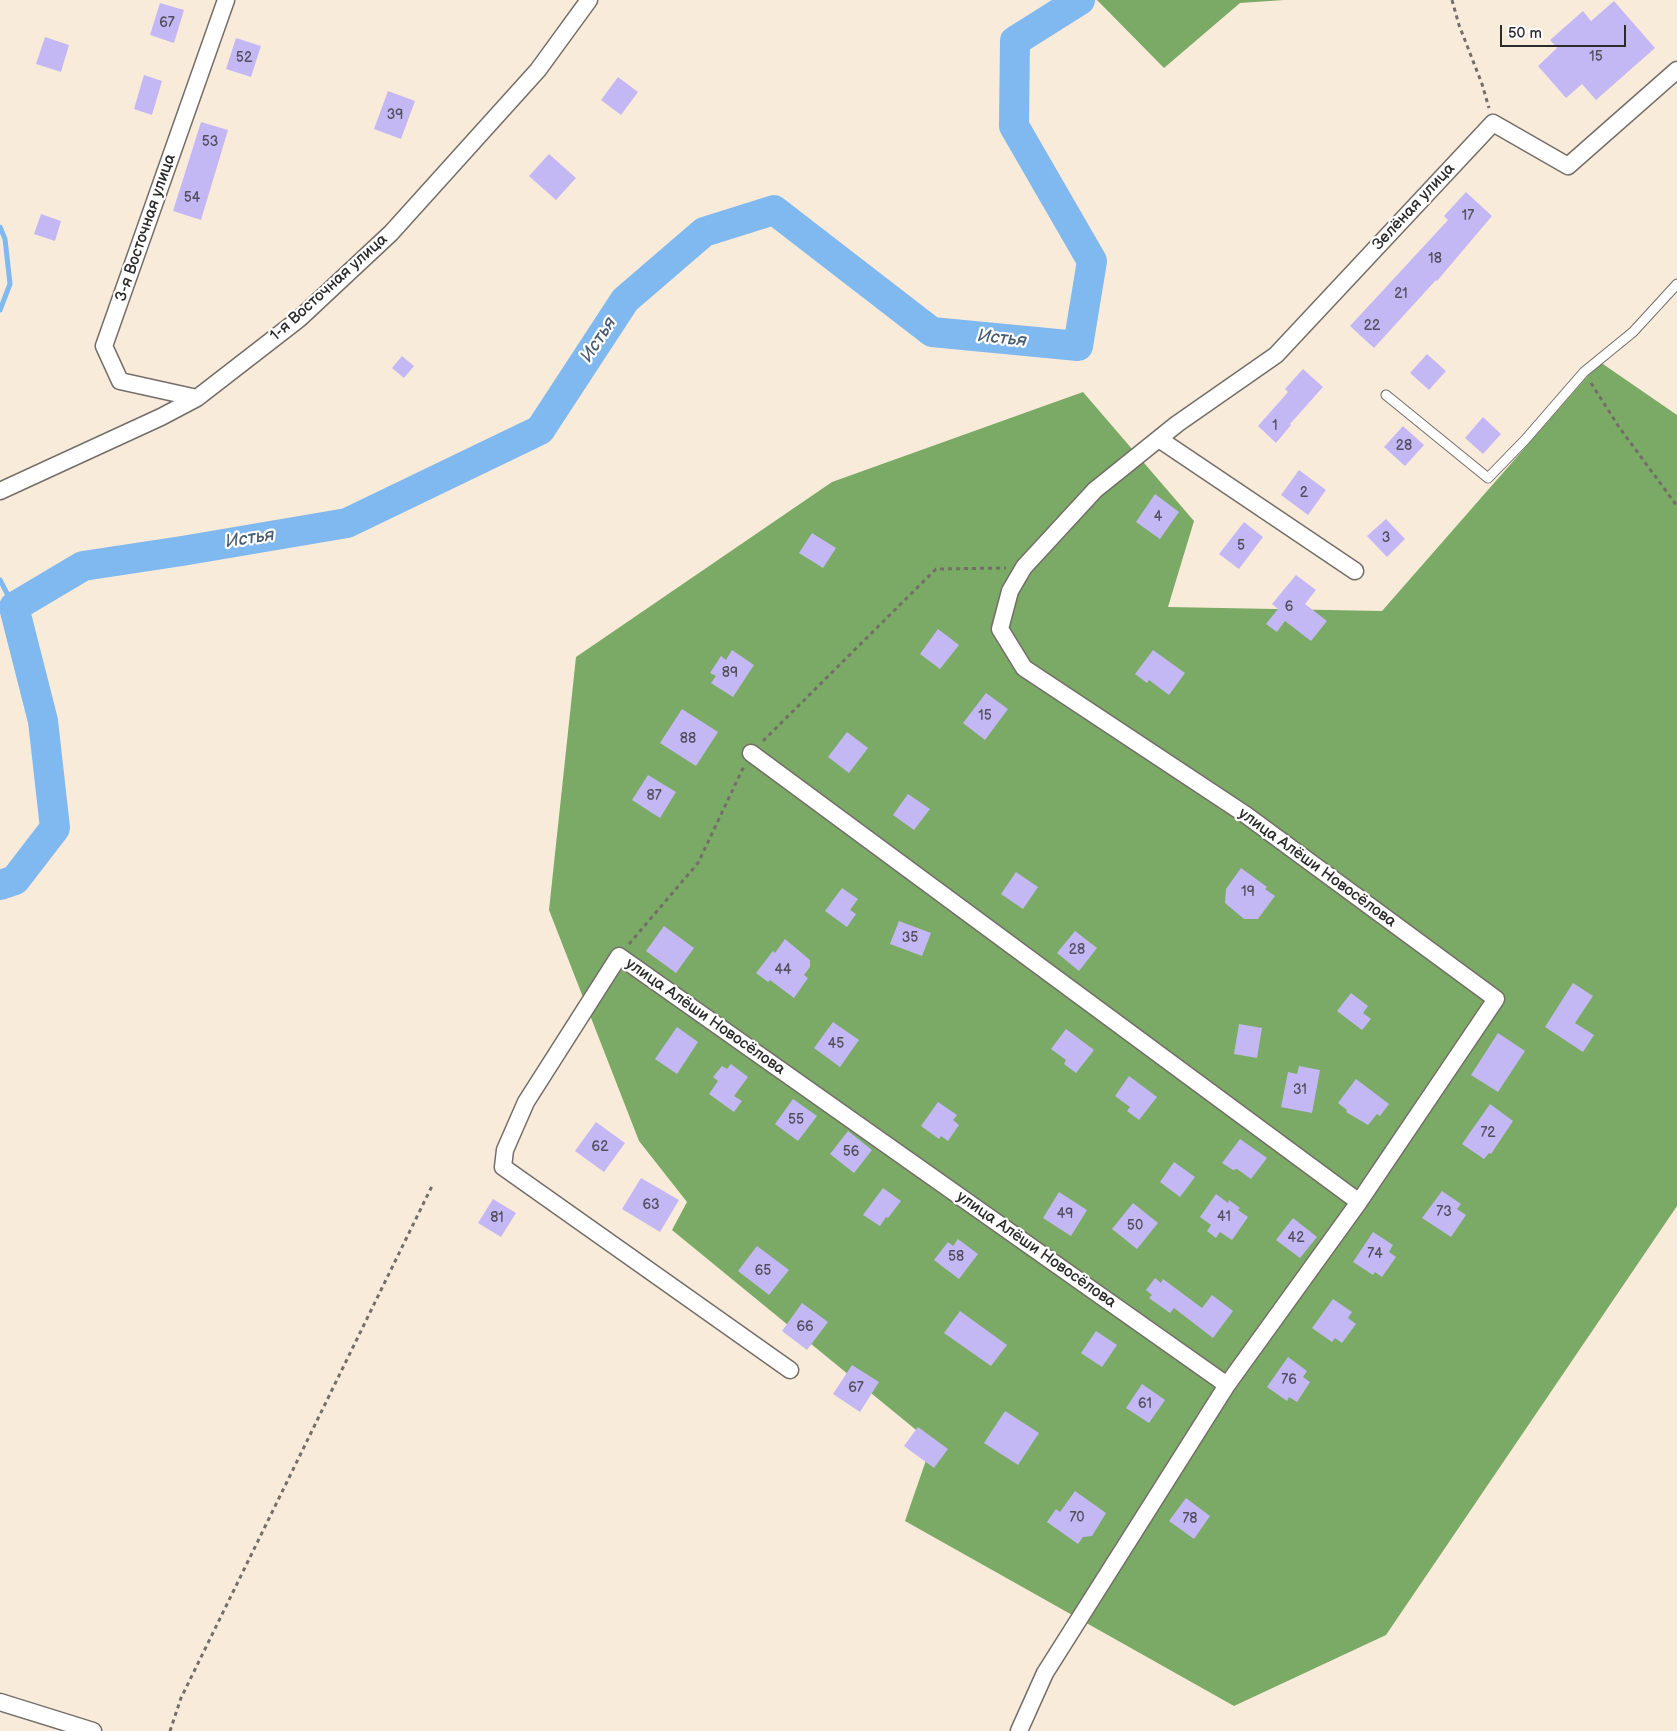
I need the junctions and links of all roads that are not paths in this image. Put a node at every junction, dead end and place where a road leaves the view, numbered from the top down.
1 (226, 0) edge
2 (589, 0) edge
3 (1677, 70) edge
4 (1677, 284) edge
5 (1386, 394) dead end
6 (197, 398) junction
7 (1159, 439) junction
8 (0, 491) edge
9 (1024, 567) joint
10 (1355, 571) dead end
11 (751, 753) road end
12 (1359, 1202) junction
13 (790, 1370) dead end
14 (1227, 1385) junction
15 (0, 1702) edge
16 (93, 1731) edge
17 (1019, 1731) edge

1 - 6 street, 3-я Восточная улица
2 - 6 street, 1-я Восточная улица
3 - 7 street, Зелёная улица
4 - 5 lane
6 - 8 street, 1-я Восточная улица
7 - 9 street, Зелёная улица
7 - 10 street
9 - 12 street, улица Алёши Новосёлова
11 - 12 street
12 - 14 street, улица Алёши Новосёлова
13 - 14 street, улица Алёши Новосёлова
14 - 17 street, улица Алёши Новосёлова
15 - 16 street

